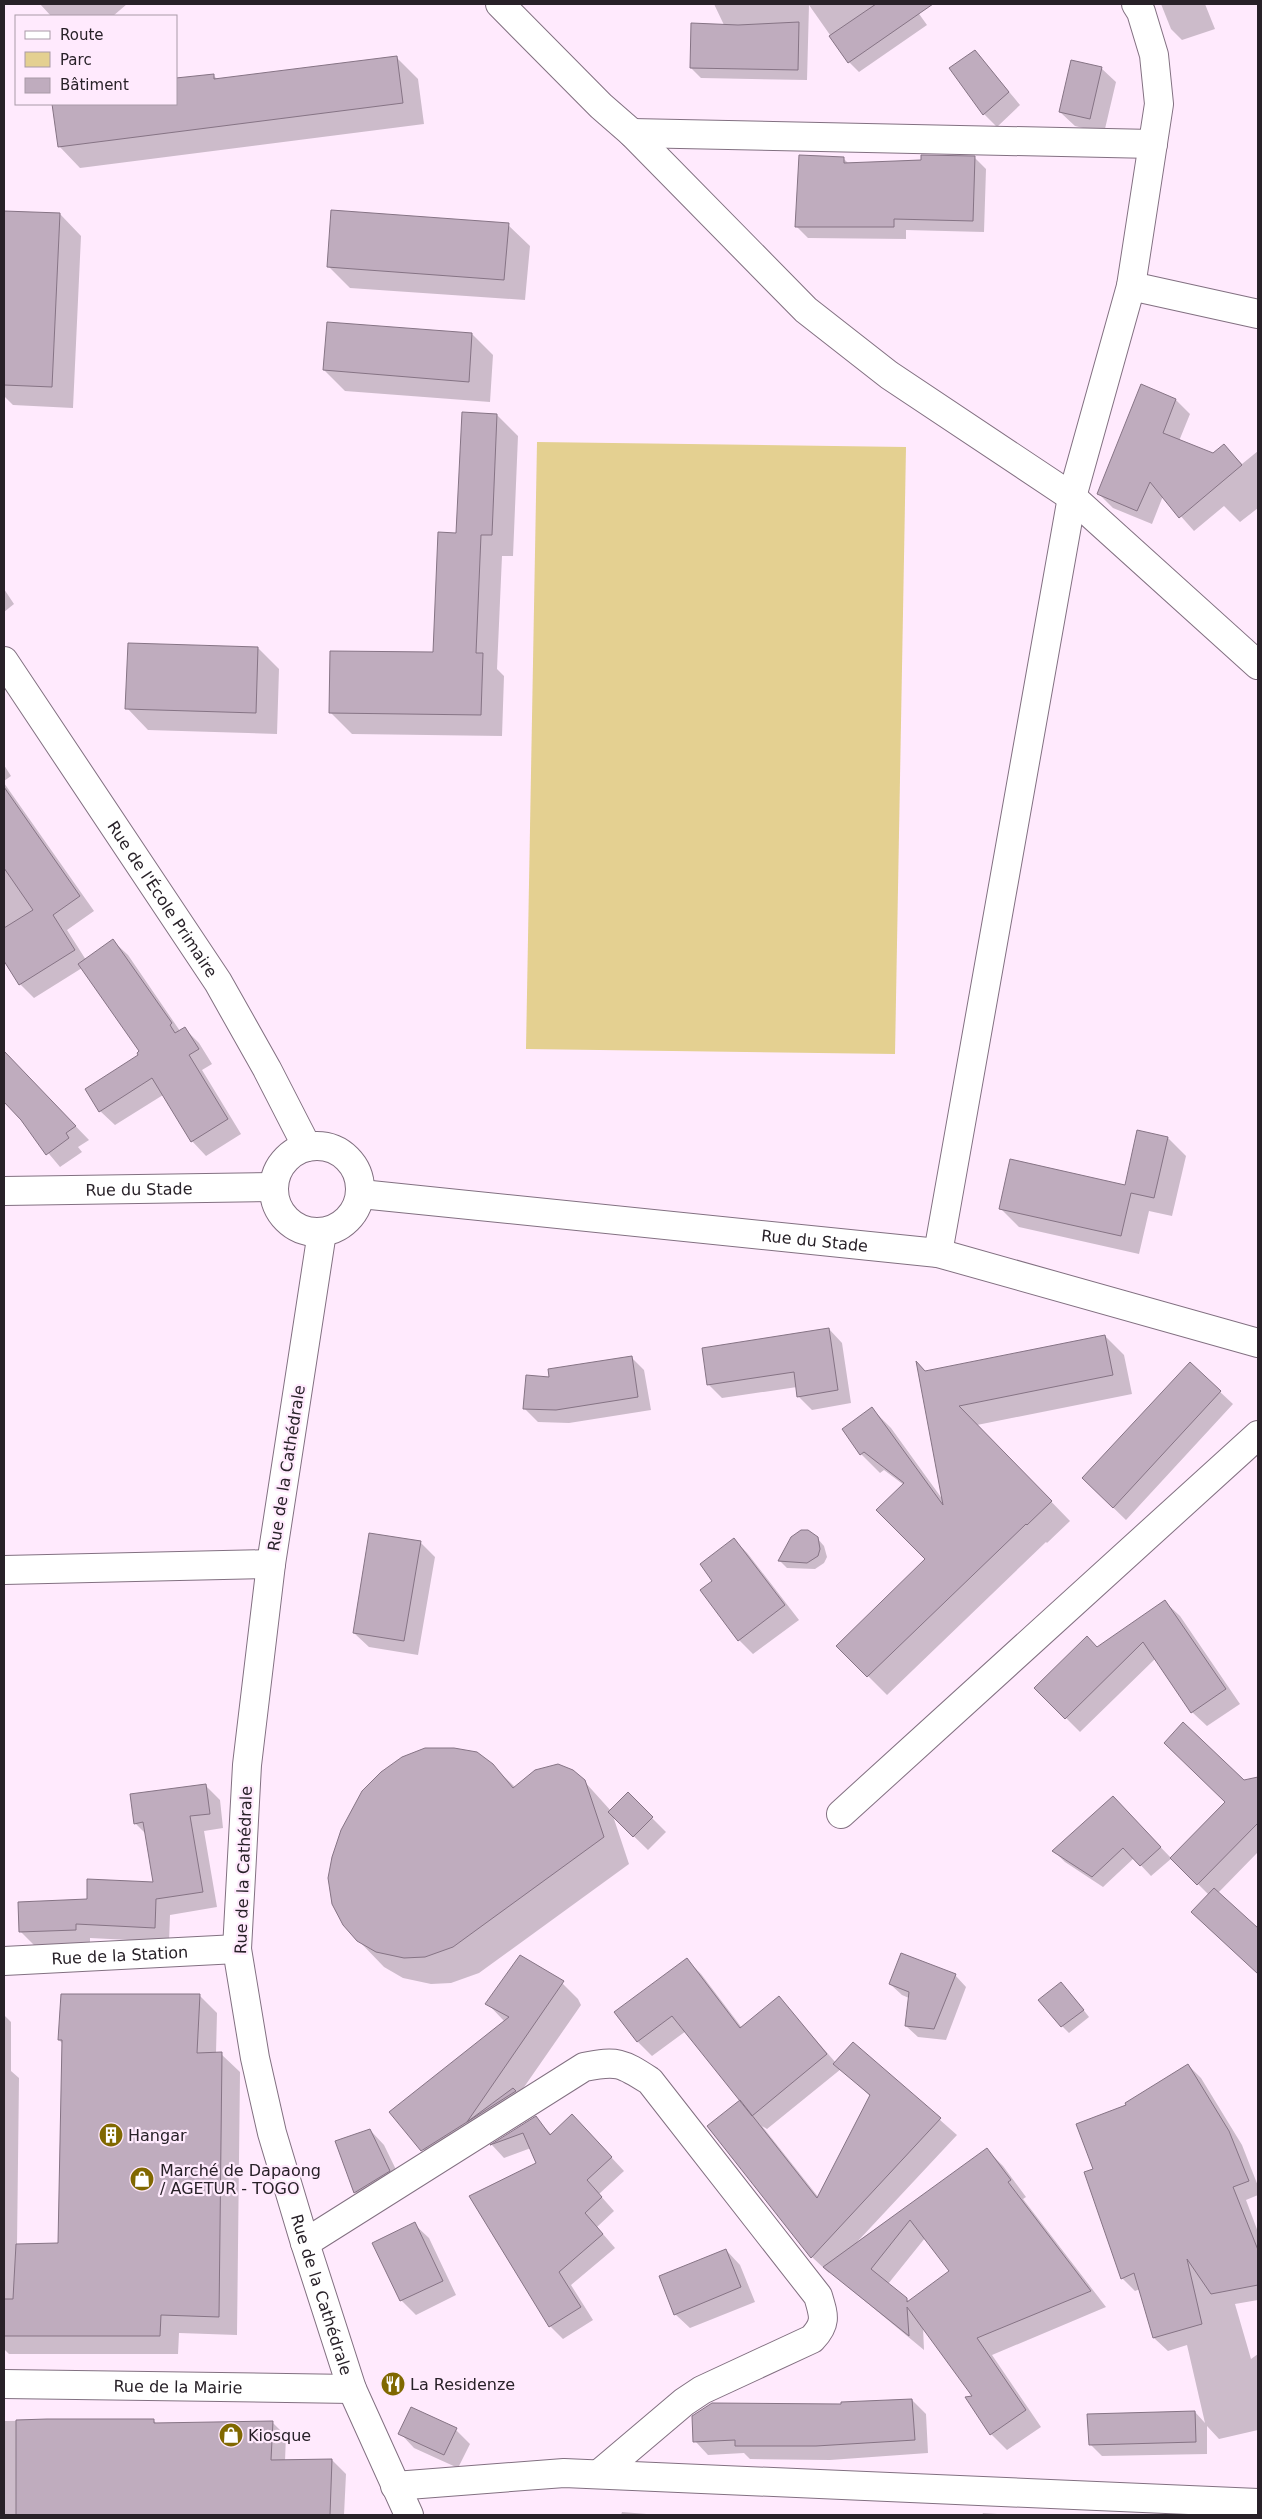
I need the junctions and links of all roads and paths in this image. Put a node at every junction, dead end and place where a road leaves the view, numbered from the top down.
1 (500, 4) edge
2 (1136, 4) edge
3 (632, 133) junction
4 (1153, 144) junction
5 (1131, 286) junction
6 (1258, 314) edge
7 (1072, 496) junction
8 (4, 661) edge
9 (1258, 665) edge
10 (307, 1147) junction
11 (274, 1186) junction
12 (4, 1191) edge
13 (361, 1194) junction
14 (322, 1232) junction
15 (938, 1253) junction
16 (1258, 1343) edge
17 (1258, 1438) edge
18 (271, 1564) junction
19 (4, 1570) edge
20 (841, 1814) dead end
21 (237, 1949) junction
22 (4, 1961) edge
23 (305, 2243) junction
24 (4, 2384) edge
25 (352, 2389) junction
26 (599, 2474) junction
27 (395, 2486) junction
28 (1258, 2503) edge
29 (409, 2515) edge

1 - 3 street
2 - 4 street
3 - 4 street
3 - 7 street
4 - 5 street
5 - 6 street
5 - 7 street
7 - 9 street
7 - 15 street
8 - 10 street, Rue de l'École Primaire
10 - 11 street
10 - 13 street
11 - 12 street, Rue du Stade
11 - 14 street
13 - 14 street
13 - 15 street, Rue du Stade
14 - 18 street, Rue de la Cathédrale
15 - 16 street, Rue du Stade
17 - 20 street
18 - 19 street
18 - 21 street, Rue de la Cathédrale
21 - 22 street, Rue de la Station
21 - 23 street, Rue de la Cathédrale
23 - 25 street, Rue de la Cathédrale
23 - 26 street
24 - 25 street, Rue de la Mairie
25 - 27 street, Rue de la Cathédrale
26 - 27 street
26 - 28 street
27 - 29 street, Rue de la Cathédrale

